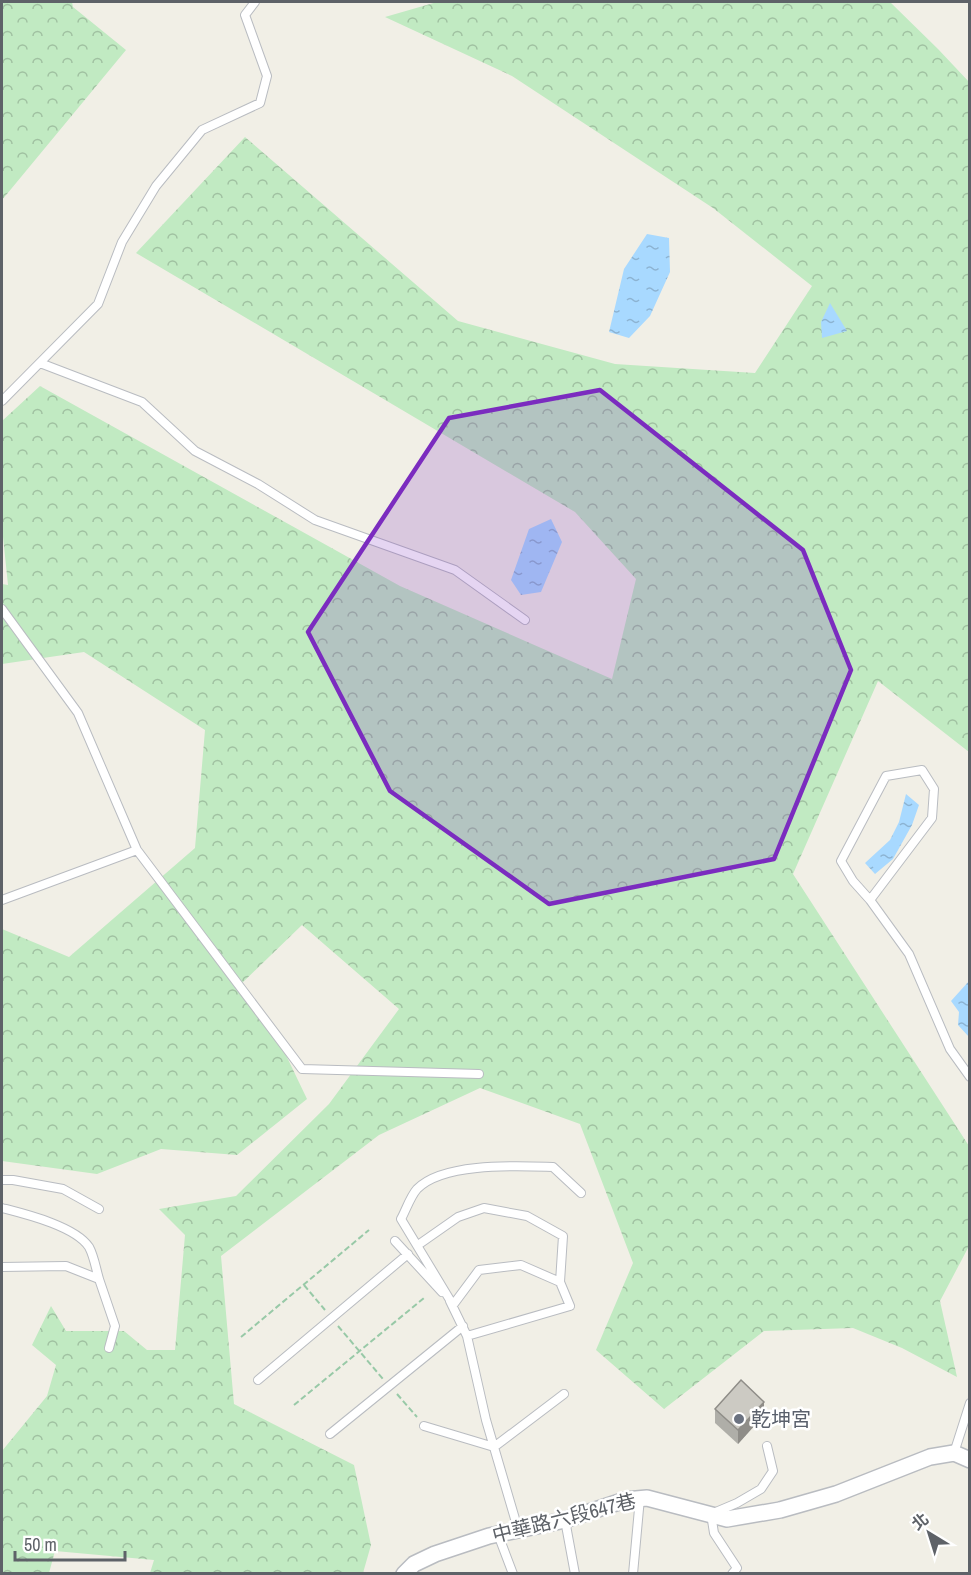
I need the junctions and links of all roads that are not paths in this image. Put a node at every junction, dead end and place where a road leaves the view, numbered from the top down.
1 (255, 2) edge
2 (40, 363) junction
3 (2, 401) edge
4 (2, 609) edge
5 (525, 620) dead end
6 (137, 850) junction
7 (2, 900) edge
8 (870, 900) junction
9 (478, 1074) dead end
10 (969, 1077) edge
11 (2, 1180) edge
12 (581, 1193) dead end
13 (2, 1208) edge
14 (99, 1209) dead end
15 (395, 1241) dead end
16 (418, 1245) junction
17 (408, 1254) junction
18 (2, 1267) edge
19 (99, 1279) junction
20 (560, 1282) junction
21 (453, 1305) junction
22 (463, 1326) junction
23 (467, 1336) junction
24 (110, 1348) dead end
25 (258, 1380) dead end
26 (564, 1394) dead end
27 (969, 1403) edge
28 (424, 1426) road end
29 (330, 1434) dead end
30 (767, 1446) dead end
31 (494, 1447) junction
32 (954, 1452) junction
33 (969, 1460) edge
34 (640, 1498) junction
35 (711, 1514) junction
36 (565, 1520) junction
37 (518, 1529) junction
38 (500, 1533) junction
39 (404, 1574) edge
40 (513, 1574) edge
41 (575, 1574) edge
42 (633, 1574) edge
43 (732, 1574) edge

1 - 2 lane
2 - 3 lane
2 - 5 lane
4 - 6 lane
6 - 7 lane
6 - 9 lane
8 - 8 lane
8 - 10 lane
11 - 14 lane
12 - 16 lane
13 - 19 lane
15 - 17 lane
16 - 20 lane
16 - 21 lane
17 - 21 lane
17 - 25 lane
18 - 19 lane
19 - 24 lane
20 - 21 lane
20 - 23 lane
21 - 22 lane
22 - 23 lane
22 - 29 lane
23 - 31 lane
26 - 31 lane
27 - 32 lane
28 - 31 lane
30 - 35 lane
31 - 37 lane
32 - 33 street
32 - 35 street, 中華路六段647巷
34 - 35 street, 中華路六段647巷
34 - 36 street, 中華路六段647巷
34 - 42 lane
35 - 43 lane
36 - 37 street, 中華路六段647巷
36 - 41 lane
37 - 38 street, 中華路六段647巷
38 - 39 street, 中華路六段647巷
38 - 40 lane

